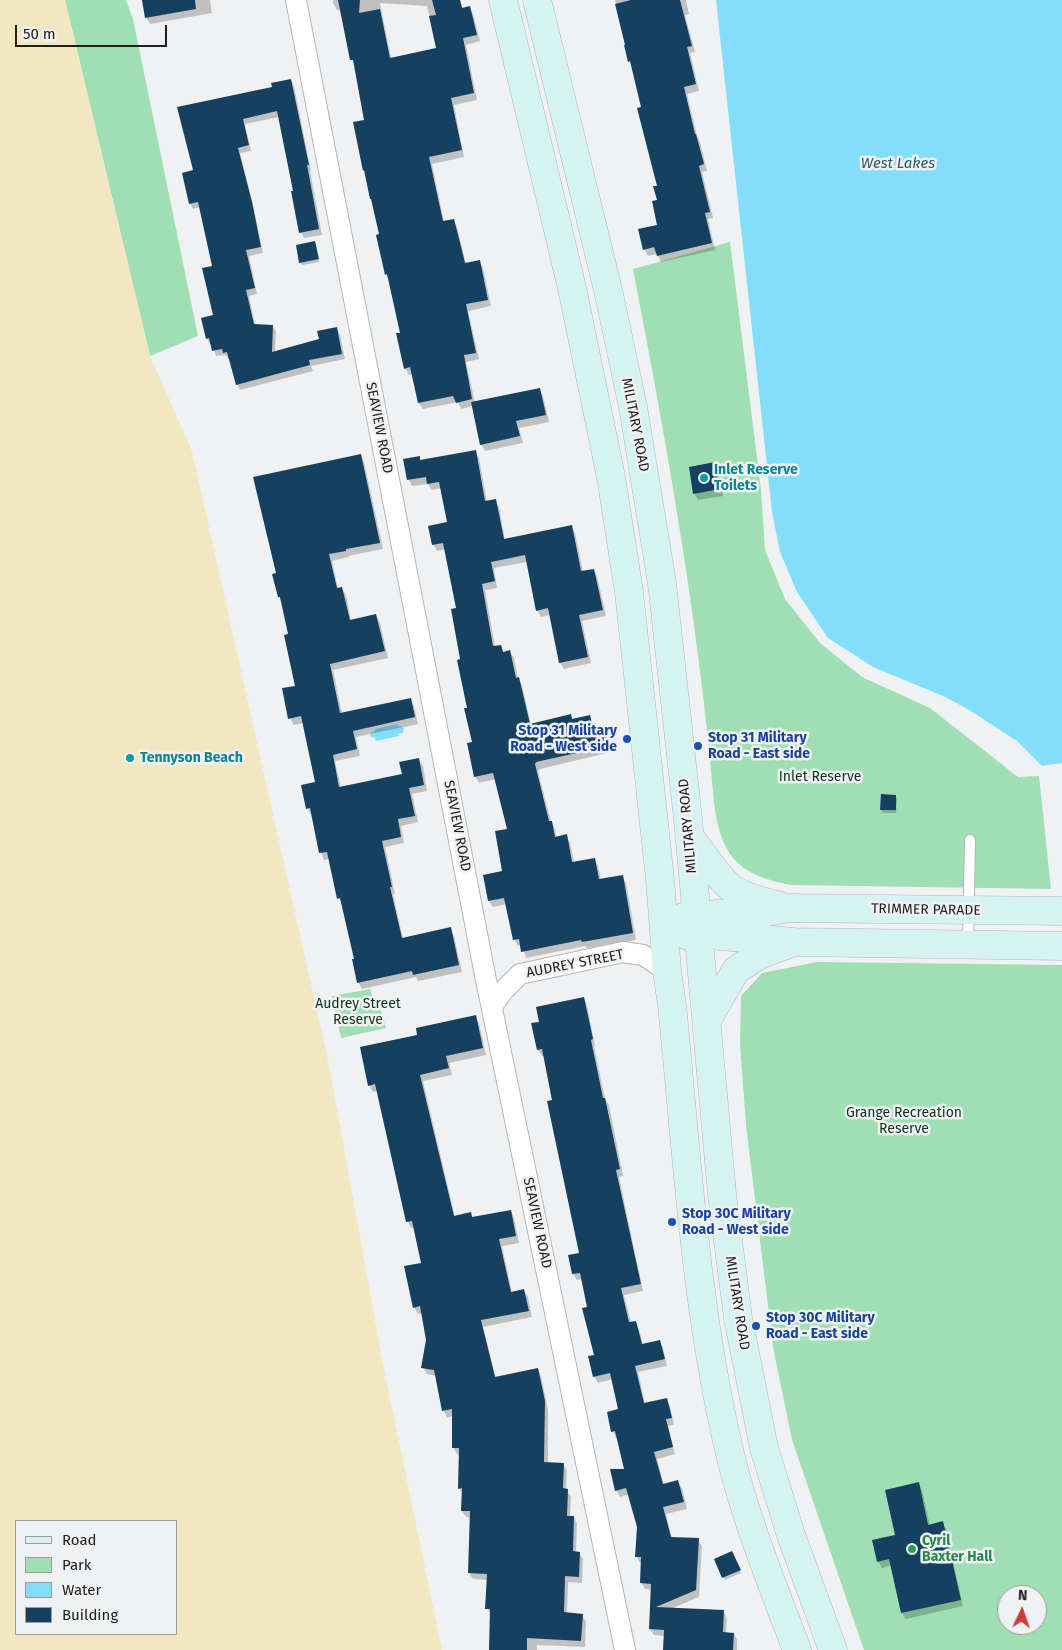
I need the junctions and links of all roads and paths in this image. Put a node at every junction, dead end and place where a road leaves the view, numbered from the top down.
1 (296, 0) edge
2 (503, 0) edge
3 (537, 0) edge
4 (689, 836) junction
5 (970, 840) dead end
6 (660, 880) junction
7 (789, 908) junction
8 (969, 910) junction
9 (1062, 911) edge
10 (697, 925) junction
11 (795, 942) junction
12 (968, 945) junction
13 (1062, 946) edge
14 (667, 971) junction
15 (672, 1005) junction
16 (492, 1006) junction
17 (707, 1020) junction
18 (625, 1650) edge
19 (797, 1650) edge
20 (833, 1650) edge

1 - 16 street, SEAVIEW ROAD
2 - 6 main road
3 - 4 main road, MILITARY ROAD
4 - 7 main road, TRIMMER PARADE
4 - 10 main road, MILITARY ROAD
5 - 8 lane
6 - 10 main road
6 - 14 main road
7 - 8 main road, TRIMMER PARADE
7 - 10 main road, TRIMMER PARADE
8 - 9 main road, TRIMMER PARADE
8 - 12 lane
10 - 11 main road
10 - 15 main road
10 - 17 main road, MILITARY ROAD
11 - 12 main road
11 - 17 main road
12 - 13 main road
14 - 15 main road
14 - 16 street, AUDREY STREET
15 - 19 main road
16 - 18 street, SEAVIEW ROAD
17 - 20 main road, MILITARY ROAD

